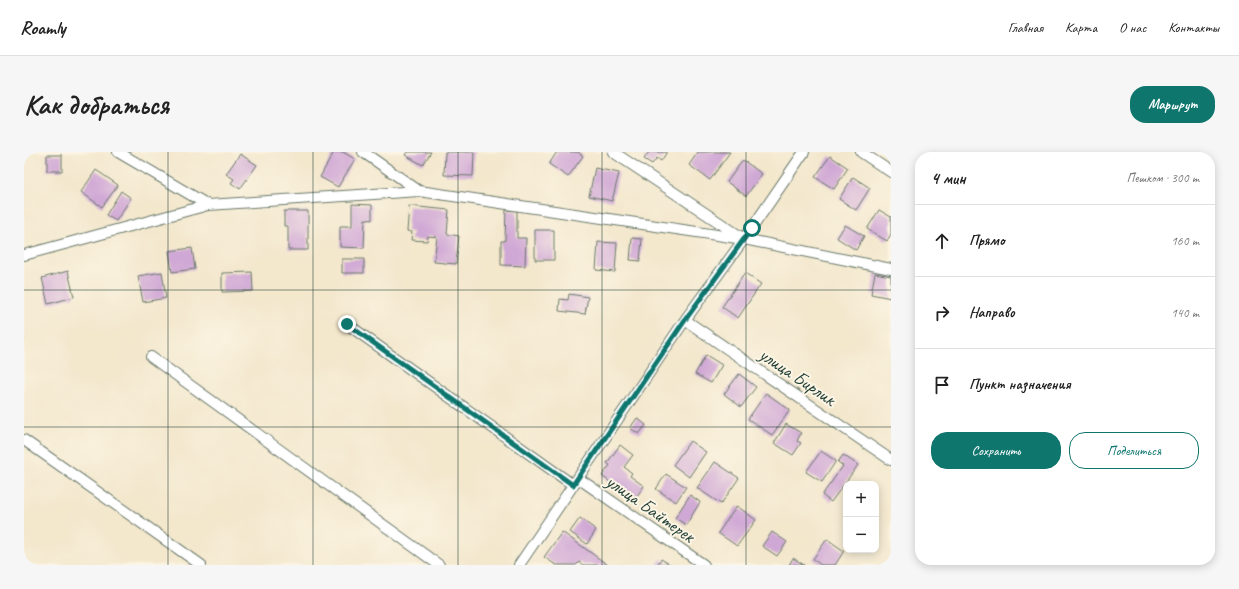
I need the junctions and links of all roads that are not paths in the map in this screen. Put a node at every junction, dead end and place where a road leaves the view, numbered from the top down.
1 (118, 152) edge
2 (363, 152) edge
3 (613, 152) edge
4 (804, 152) edge
5 (861, 152) edge
6 (891, 172) edge
7 (419, 191) junction
8 (208, 205) junction
9 (744, 239) junction
10 (24, 255) edge
11 (891, 269) edge
12 (685, 320) junction
13 (347, 324) dead end
14 (151, 358) dead end
15 (24, 440) edge
16 (891, 460) edge
17 (576, 482) junction
18 (201, 565) edge
19 (439, 565) edge
20 (519, 565) edge
21 (704, 565) edge

1 - 8 street
2 - 7 street
3 - 9 street
4 - 9 street
5 - 6 street
7 - 8 street
7 - 9 street
8 - 10 street
9 - 11 street
9 - 12 street
12 - 16 street, улица Бирлик
12 - 17 street
13 - 17 street, улица Байтерек
14 - 19 street
15 - 18 street
17 - 20 street
17 - 21 street, улица Байтерек

